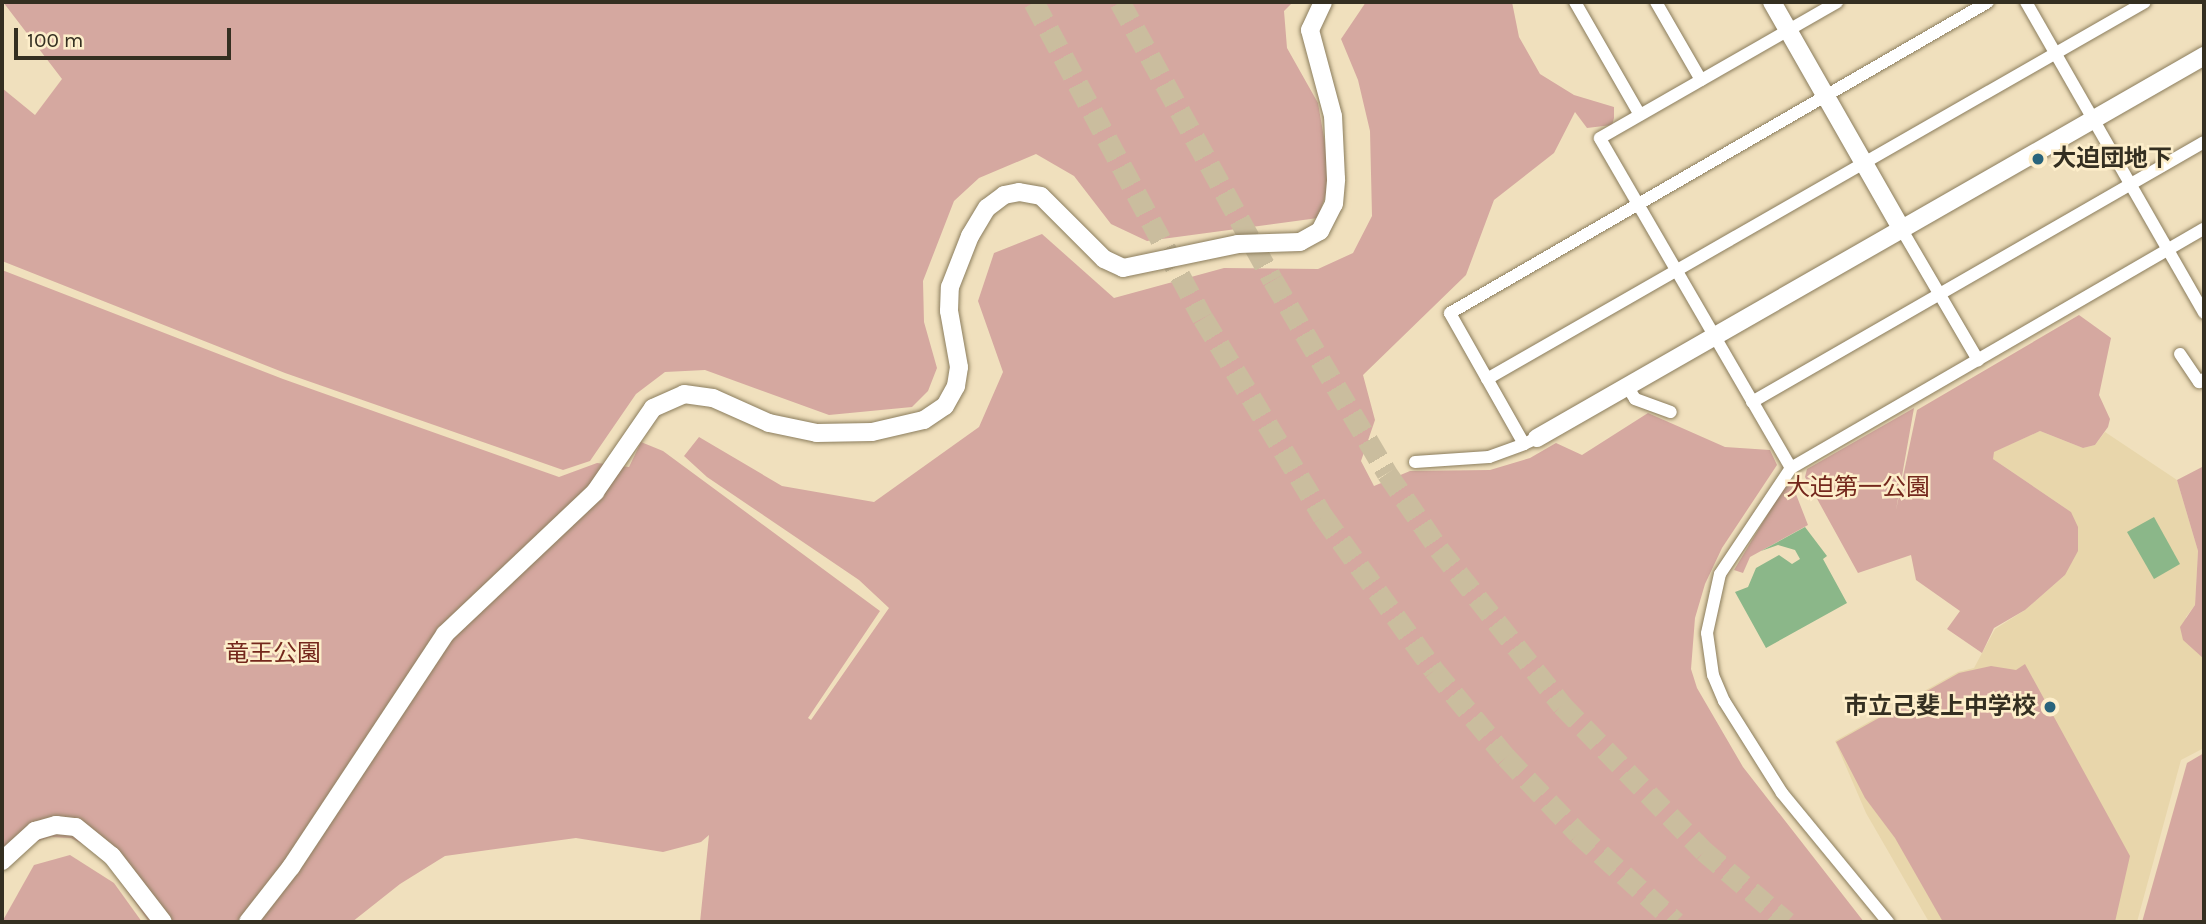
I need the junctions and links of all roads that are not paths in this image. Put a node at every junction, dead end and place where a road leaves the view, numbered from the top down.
1 (1324, 2) edge
2 (1575, 2) edge
3 (1656, 2) edge
4 (1772, 2) edge
5 (1838, 2) edge
6 (1988, 2) edge
7 (2026, 2) edge
8 (2145, 2) edge
9 (1788, 30) junction
10 (2055, 53) junction
11 (2204, 56) edge
12 (1701, 80) junction
13 (1826, 96) junction
14 (1640, 115) junction
15 (2093, 120) junction
16 (2204, 142) edge
17 (1864, 162) junction
18 (2130, 185) junction
19 (1639, 204) junction
20 (2204, 229) edge
21 (1902, 230) junction
22 (2168, 250) junction
23 (1677, 271) junction
24 (1939, 293) junction
25 (2204, 313) edge
26 (1715, 336) junction
27 (2180, 354) dead end
28 (1978, 360) junction
29 (1487, 379) junction
30 (2204, 379) edge
31 (1628, 386) junction
32 (1752, 402) junction
33 (1671, 412) dead end
34 (1530, 441) junction
35 (1415, 462) dead end
36 (1790, 468) junction
37 (2, 861) edge
38 (163, 922) edge
39 (248, 922) edge
40 (1888, 922) edge

1 - 39 street
2 - 14 street
3 - 12 street
4 - 9 street
5 - 9 street
6 - 13 street
7 - 10 street
8 - 10 street
9 - 12 street
9 - 13 street
10 - 15 street
10 - 17 street
11 - 15 street
12 - 14 street
13 - 17 street
13 - 19 street
14 - 19 street
15 - 18 street
15 - 21 street
16 - 18 street
17 - 21 street
17 - 23 street
18 - 22 street
18 - 24 street
19 - 23 street
19 - 29 street
20 - 22 street
21 - 24 street
21 - 26 street
22 - 25 street
22 - 28 street
23 - 26 street
23 - 29 street
24 - 28 street
24 - 32 street
26 - 31 street
26 - 32 street
27 - 30 street
28 - 36 street
29 - 34 street
31 - 33 street
31 - 34 street
32 - 36 street
34 - 35 street
36 - 40 street
37 - 38 street

